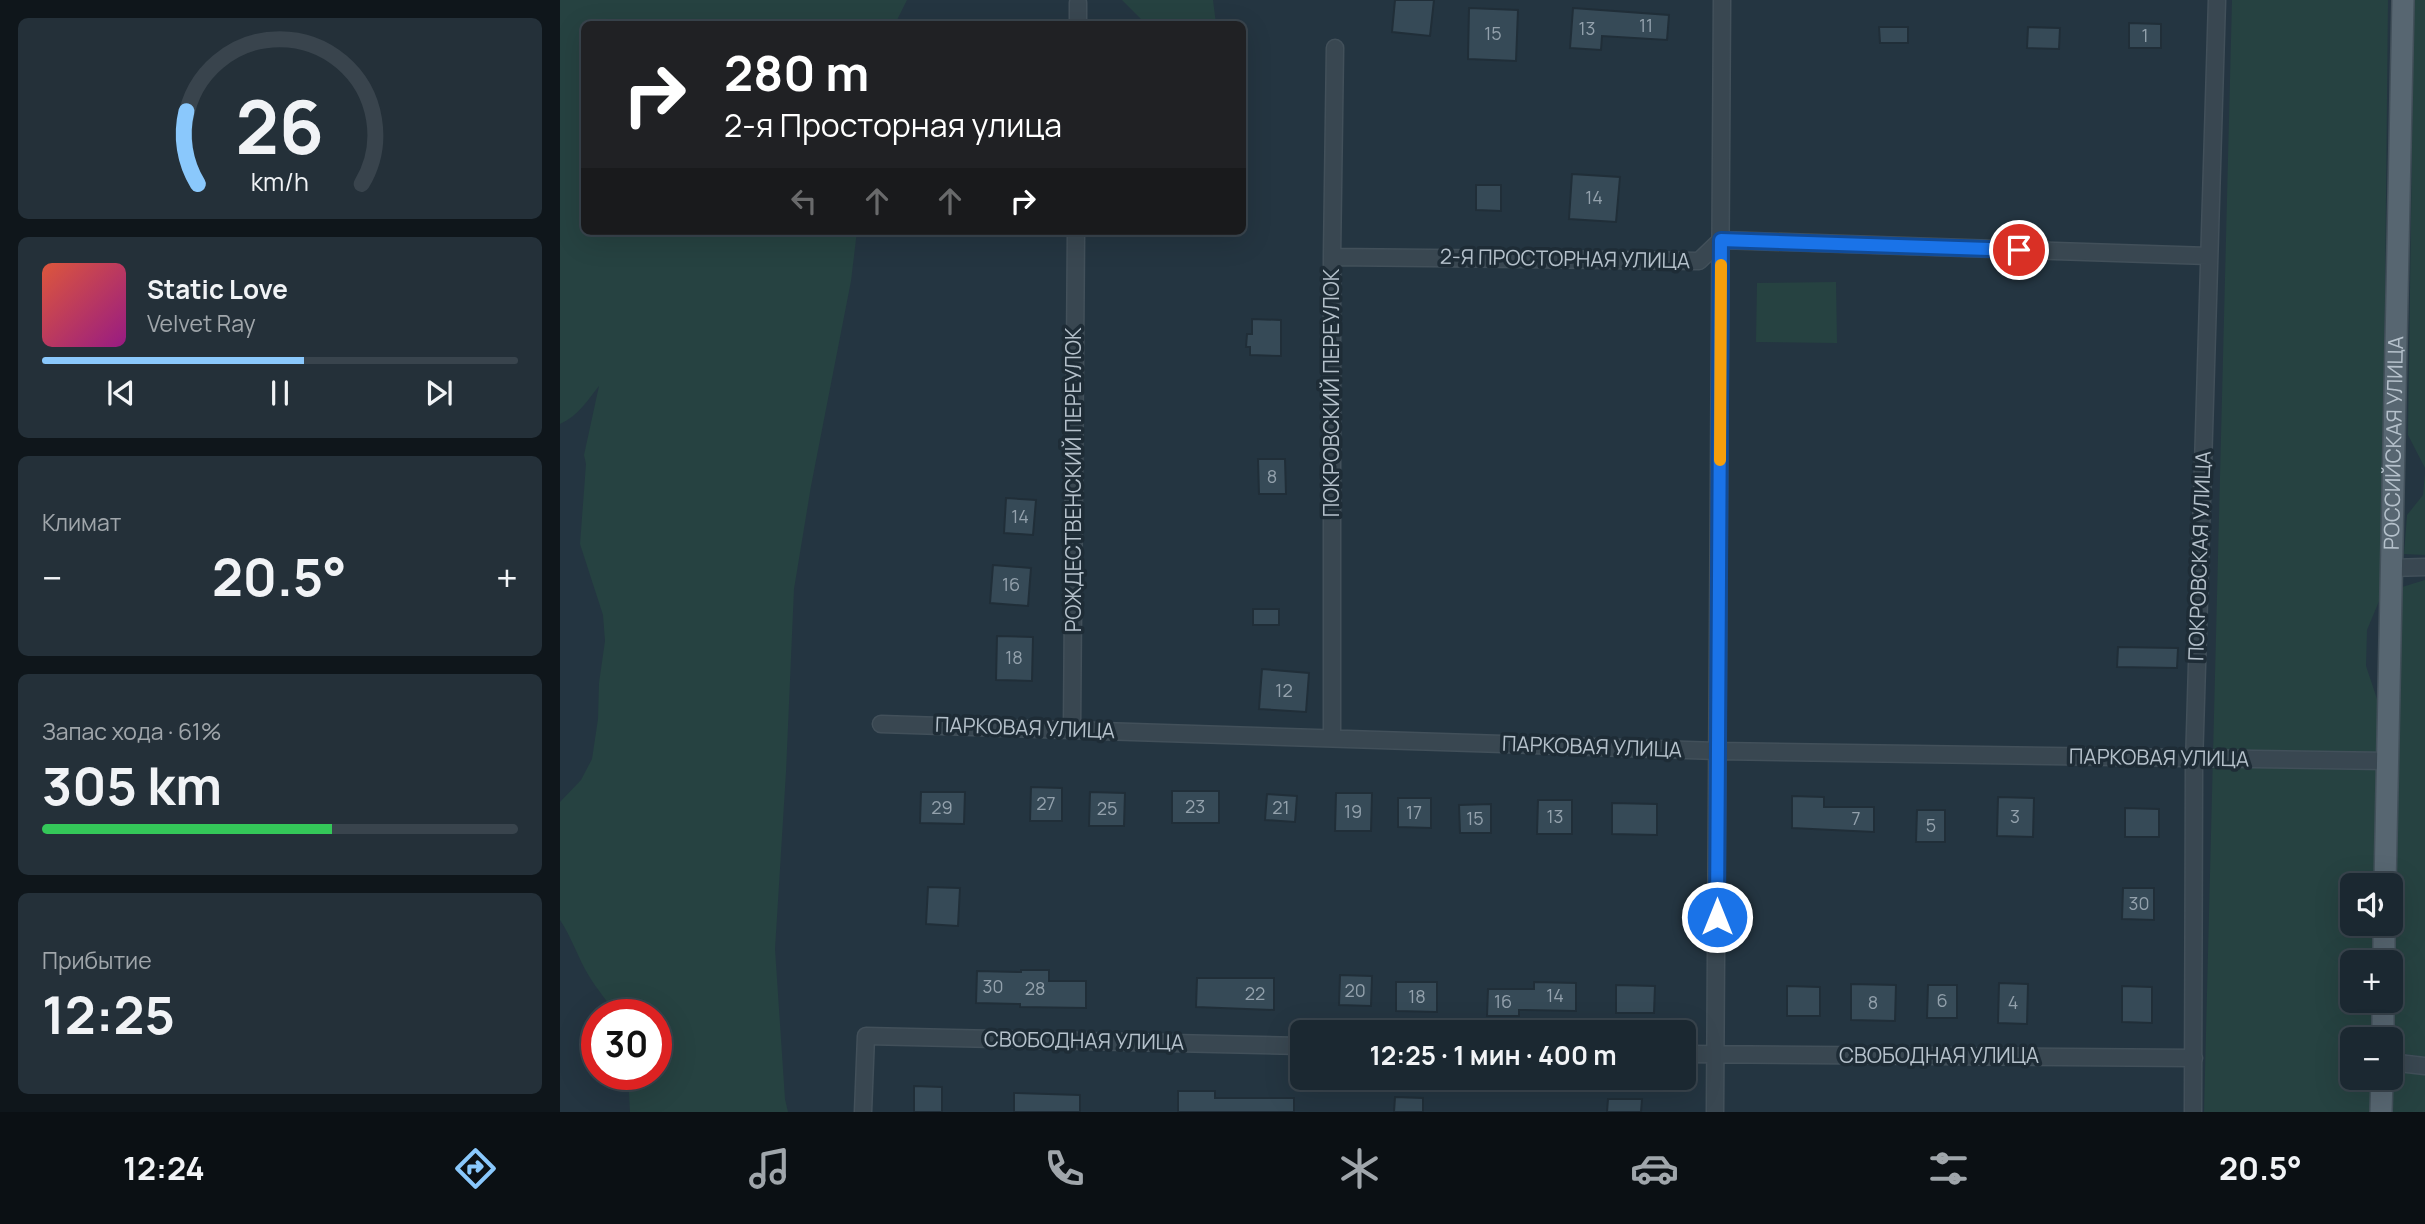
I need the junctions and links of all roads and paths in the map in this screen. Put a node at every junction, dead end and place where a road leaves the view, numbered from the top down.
1 (1722, 0) edge
2 (2217, 0) edge
3 (2403, 0) edge
4 (1078, 3) dead end
5 (1078, 21) edge
6 (1335, 48) dead end
7 (1076, 235) edge
8 (1721, 240) junction
9 (2209, 256) junction
10 (1332, 257) junction
11 (2425, 567) edge
12 (2390, 568) junction
13 (881, 724) dead end
14 (1072, 729) junction
15 (1332, 737) junction
16 (1718, 751) junction
17 (2194, 758) junction
18 (2387, 761) junction
19 (2385, 873) edge
20 (1290, 1046) edge
21 (1696, 1054) edge
22 (1716, 1054) junction
23 (2194, 1058) junction
24 (2403, 1063) edge
25 (2425, 1066) edge
26 (2382, 1090) edge
27 (863, 1112) edge
28 (1716, 1112) edge
29 (2193, 1112) edge
30 (2381, 1112) edge

1 - 8 street
2 - 9 street, ПОКРОВСКАЯ УЛИЦА
3 - 12 main road, РОССИЙСКАЯ УЛИЦА
4 - 5 street
6 - 10 street, ПОКРОВСКИЙ ПЕРЕУЛОК
7 - 14 street, РОЖДЕСТВЕНСКИЙ ПЕРЕУЛОК
8 - 9 street
8 - 10 street, 2-Я ПРОСТОРНАЯ УЛИЦА
8 - 16 street
9 - 17 street, ПОКРОВСКАЯ УЛИЦА
10 - 15 street, ПОКРОВСКИЙ ПЕРЕУЛОК
11 - 12 street
12 - 18 main road, РОССИЙСКАЯ УЛИЦА
13 - 14 street, ПАРКОВАЯ УЛИЦА
14 - 15 street, ПАРКОВАЯ УЛИЦА
15 - 16 street, ПАРКОВАЯ УЛИЦА
16 - 17 street, ПАРКОВАЯ УЛИЦА
16 - 22 street
17 - 18 street, ПАРКОВАЯ УЛИЦА
17 - 23 street, ПОКРОВСКАЯ УЛИЦА
18 - 19 main road, РОССИЙСКАЯ УЛИЦА
20 - 27 street, СВОБОДНАЯ УЛИЦА
21 - 22 street, СВОБОДНАЯ УЛИЦА
22 - 23 street, СВОБОДНАЯ УЛИЦА
22 - 28 street
23 - 29 street, ПОКРОВСКАЯ УЛИЦА
24 - 25 street
26 - 30 main road

